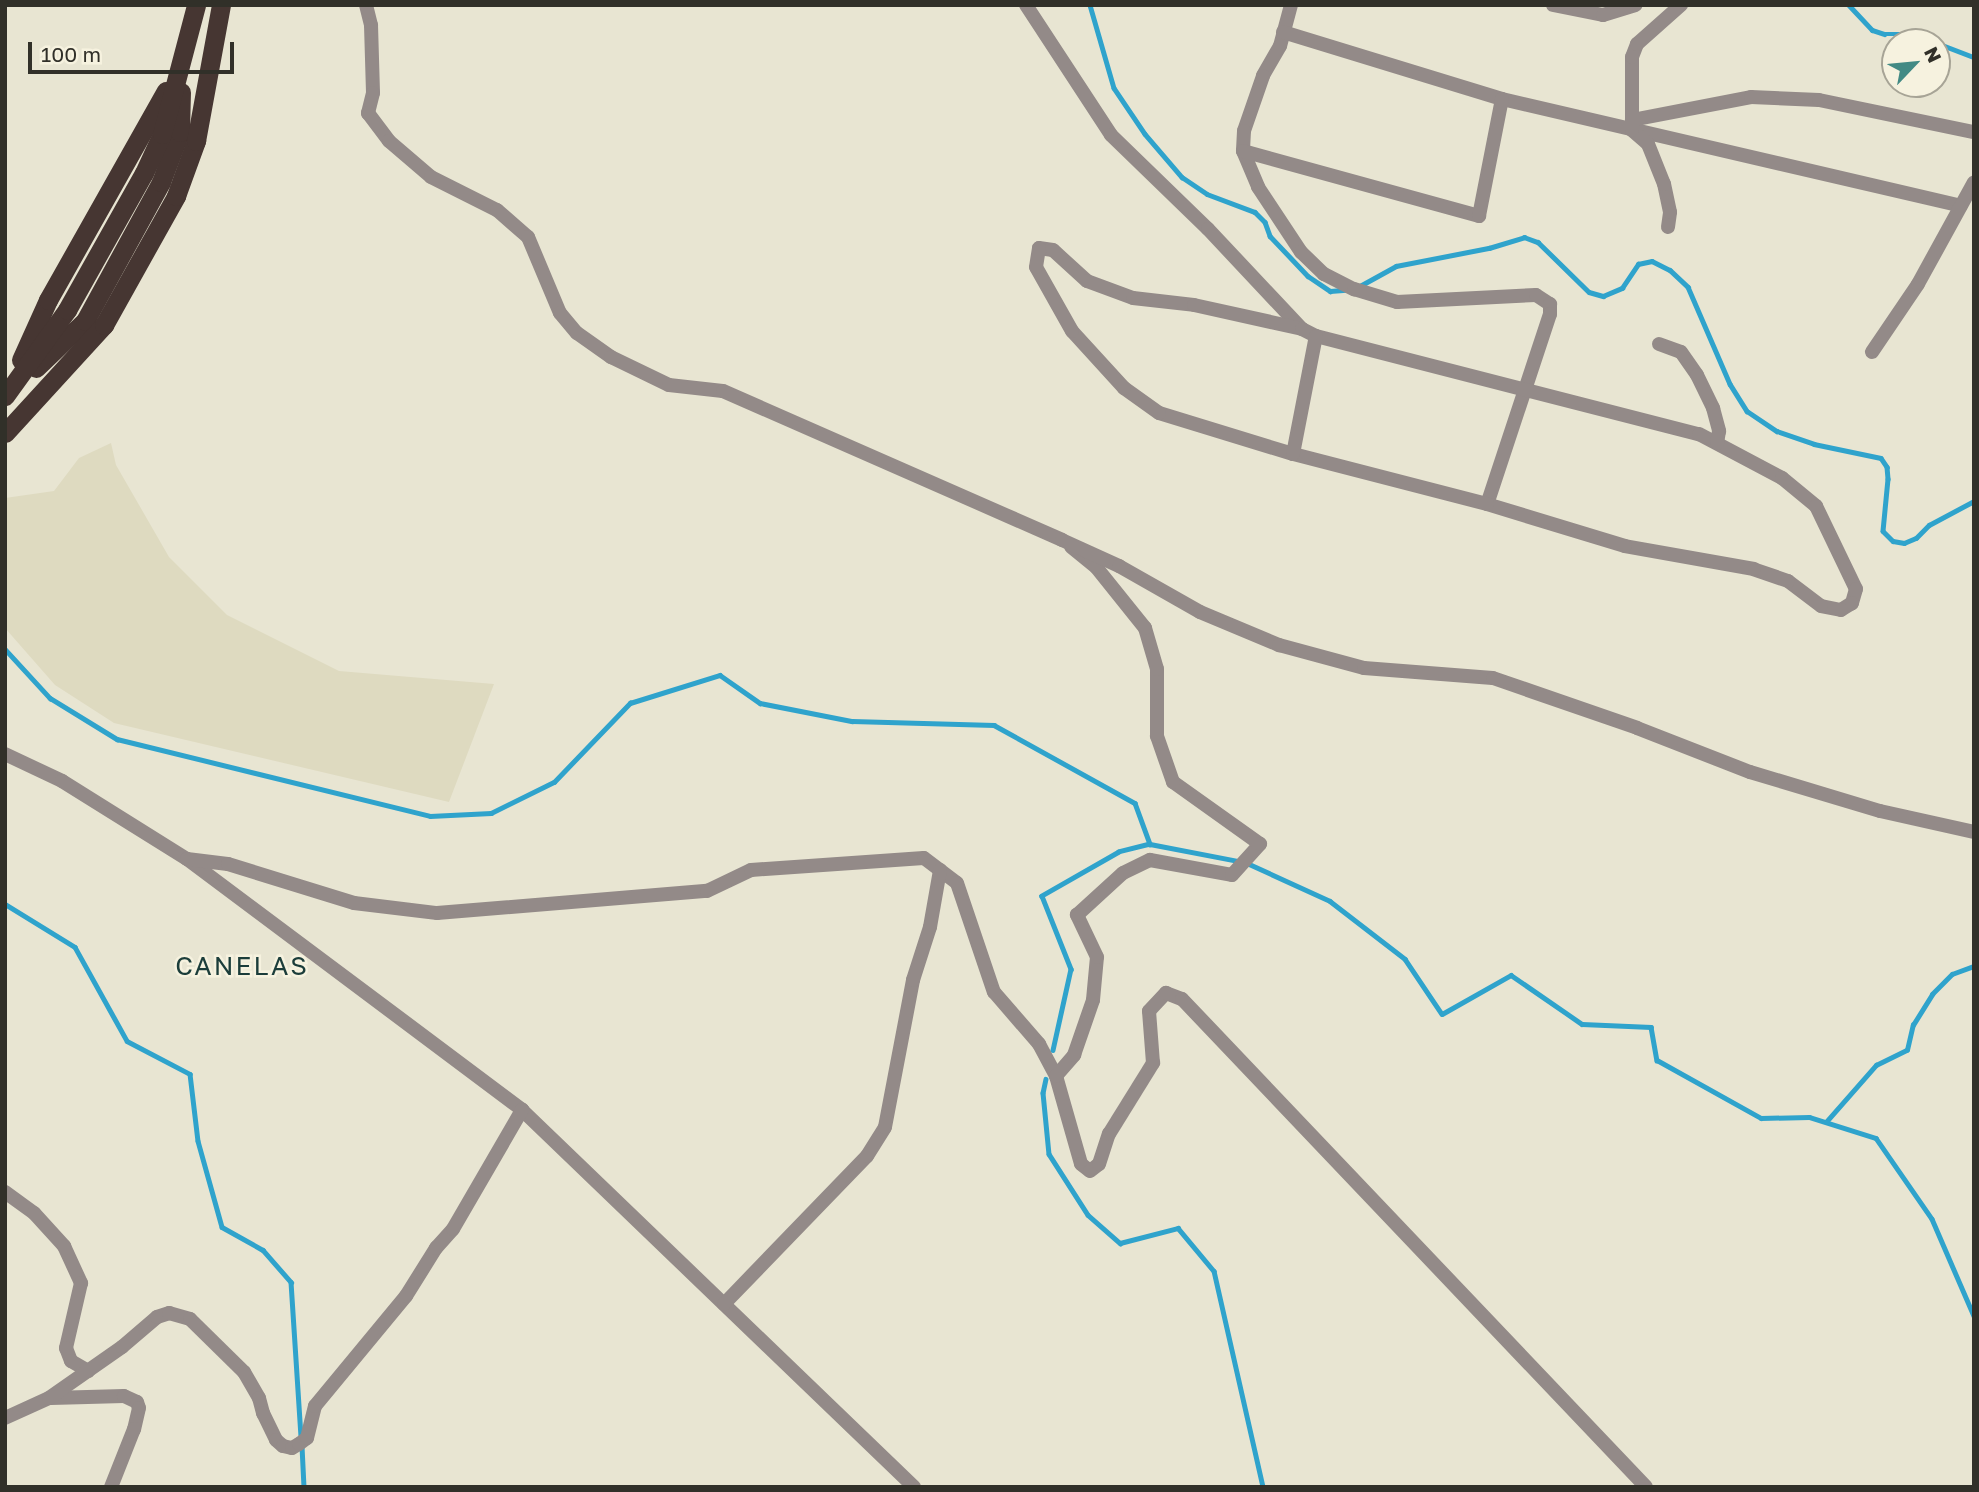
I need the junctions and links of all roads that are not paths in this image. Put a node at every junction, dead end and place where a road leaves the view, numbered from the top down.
1 (196, 5) edge
2 (220, 5) edge
3 (366, 5) edge
4 (1026, 5) edge
5 (1291, 5) edge
6 (1553, 5) edge
7 (1636, 5) edge
8 (1681, 5) edge
9 (1283, 32) junction
10 (1502, 99) junction
11 (1632, 125) junction
12 (1974, 132) edge
13 (1243, 151) junction
14 (1974, 182) edge
15 (1961, 206) junction
16 (1668, 227) dead end
17 (1302, 329) junction
18 (1317, 336) junction
19 (1658, 344) dead end
20 (1872, 352) dead end
21 (1523, 388) junction
22 (5, 396) edge
23 (5, 433) edge
24 (1717, 443) junction
25 (1293, 454) junction
26 (1487, 504) junction
27 (1062, 540) junction
28 (5, 754) edge
29 (1974, 832) edge
30 (187, 859) junction
31 (940, 870) junction
32 (1056, 1076) junction
33 (522, 1110) junction
34 (5, 1192) edge
35 (724, 1304) junction
36 (88, 1371) junction
37 (49, 1398) junction
38 (5, 1418) edge
39 (111, 1487) edge
40 (914, 1487) edge
41 (1646, 1487) edge

1 - 22 highway
2 - 23 highway
3 - 27 street
4 - 17 street
5 - 9 street
6 - 7 street
8 - 11 street
9 - 10 street
9 - 13 street
10 - 11 street
10 - 13 street
11 - 12 street
11 - 15 street
11 - 16 street
13 - 21 street
14 - 15 street
15 - 20 street
17 - 18 street
17 - 25 street
18 - 21 street
18 - 25 street
19 - 24 street
21 - 24 street
21 - 26 street
24 - 26 street
25 - 26 street
27 - 29 street
27 - 32 street
28 - 30 street
30 - 31 street
30 - 33 street
31 - 32 street
31 - 35 street
32 - 41 street
33 - 35 street
33 - 36 street
34 - 36 street
35 - 40 street
36 - 37 street
37 - 38 street
37 - 39 street

